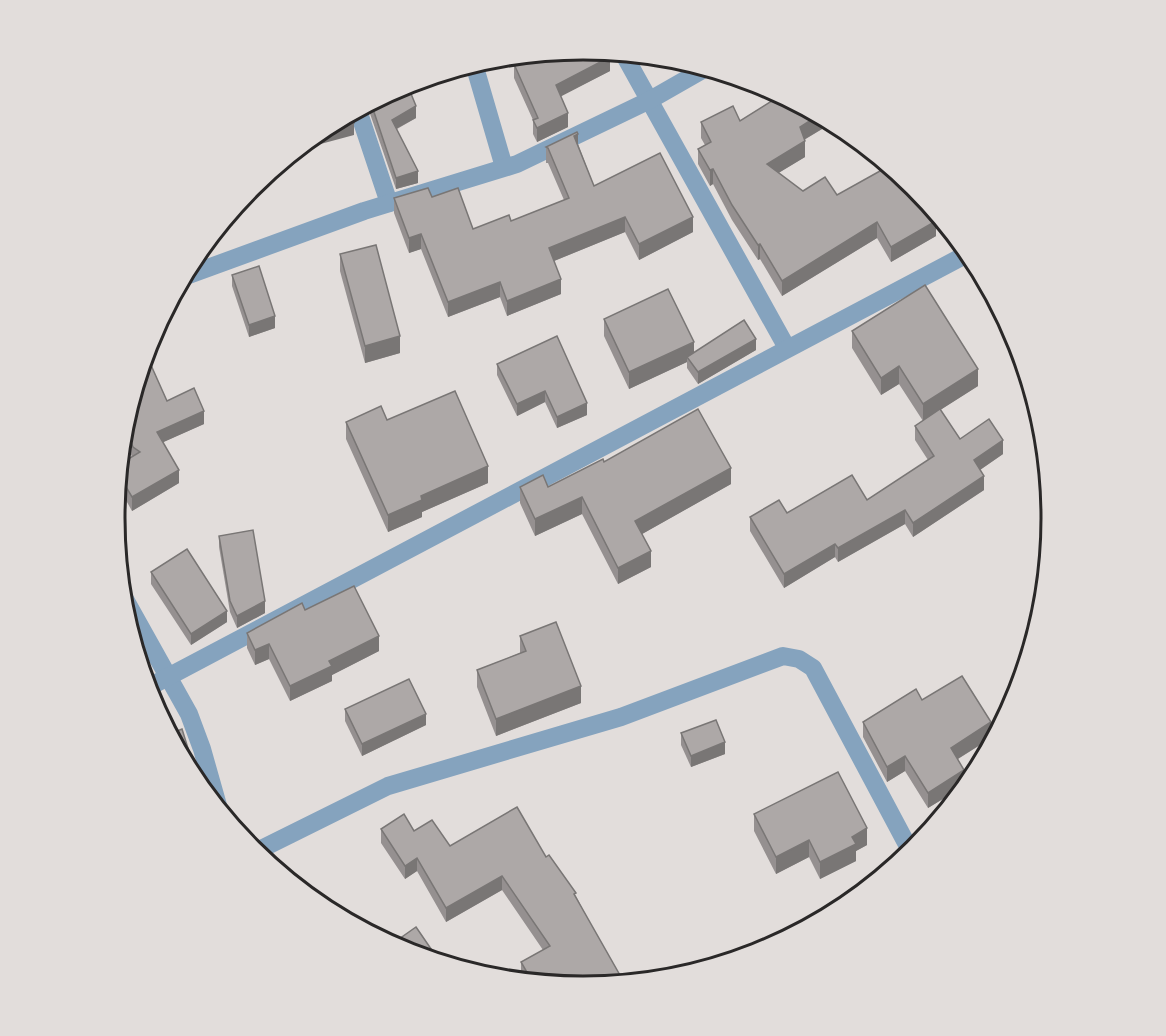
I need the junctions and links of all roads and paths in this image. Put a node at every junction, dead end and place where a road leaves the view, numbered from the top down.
1 (628, 63) edge
2 (477, 73) edge
3 (695, 74) edge
4 (650, 100) junction
5 (360, 118) edge
6 (504, 167) junction
7 (389, 203) junction
8 (960, 258) edge
9 (198, 271) edge
10 (787, 348) junction
11 (137, 621) edge
12 (169, 677) junction
13 (156, 683) edge
14 (213, 787) edge
15 (906, 843) edge
16 (265, 847) edge

1 - 4 street
2 - 6 street
3 - 4 street
4 - 6 street
4 - 10 street
5 - 7 street
6 - 7 street
7 - 9 street
8 - 10 street
10 - 12 street
11 - 12 street
12 - 13 street
12 - 14 street
15 - 16 street

